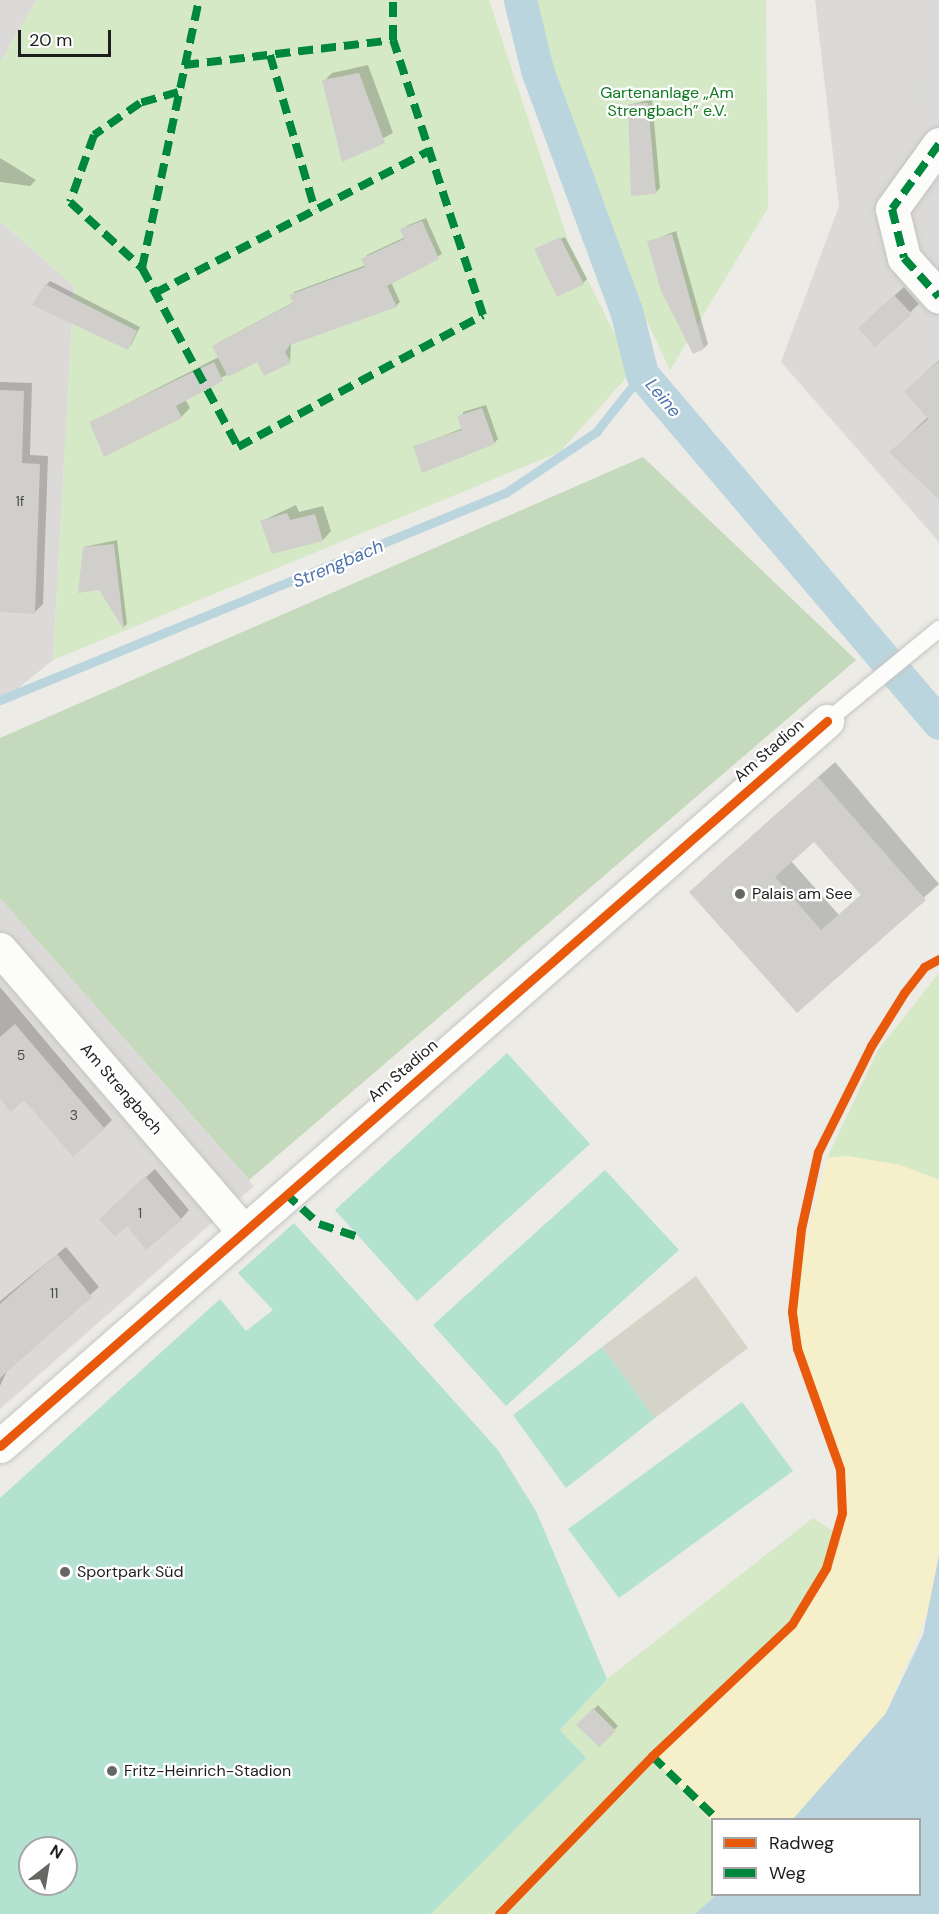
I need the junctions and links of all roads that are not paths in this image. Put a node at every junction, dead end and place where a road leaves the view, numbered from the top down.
1 (939, 144) edge
2 (939, 297) edge
3 (939, 629) edge
4 (827, 721) joint
5 (0, 949) edge
6 (243, 1231) junction
7 (0, 1446) edge

1 - 2 street
3 - 4 lane
4 - 6 street, Am Stadion
5 - 6 street, Am Strengbach
6 - 7 street, Am Stadion

